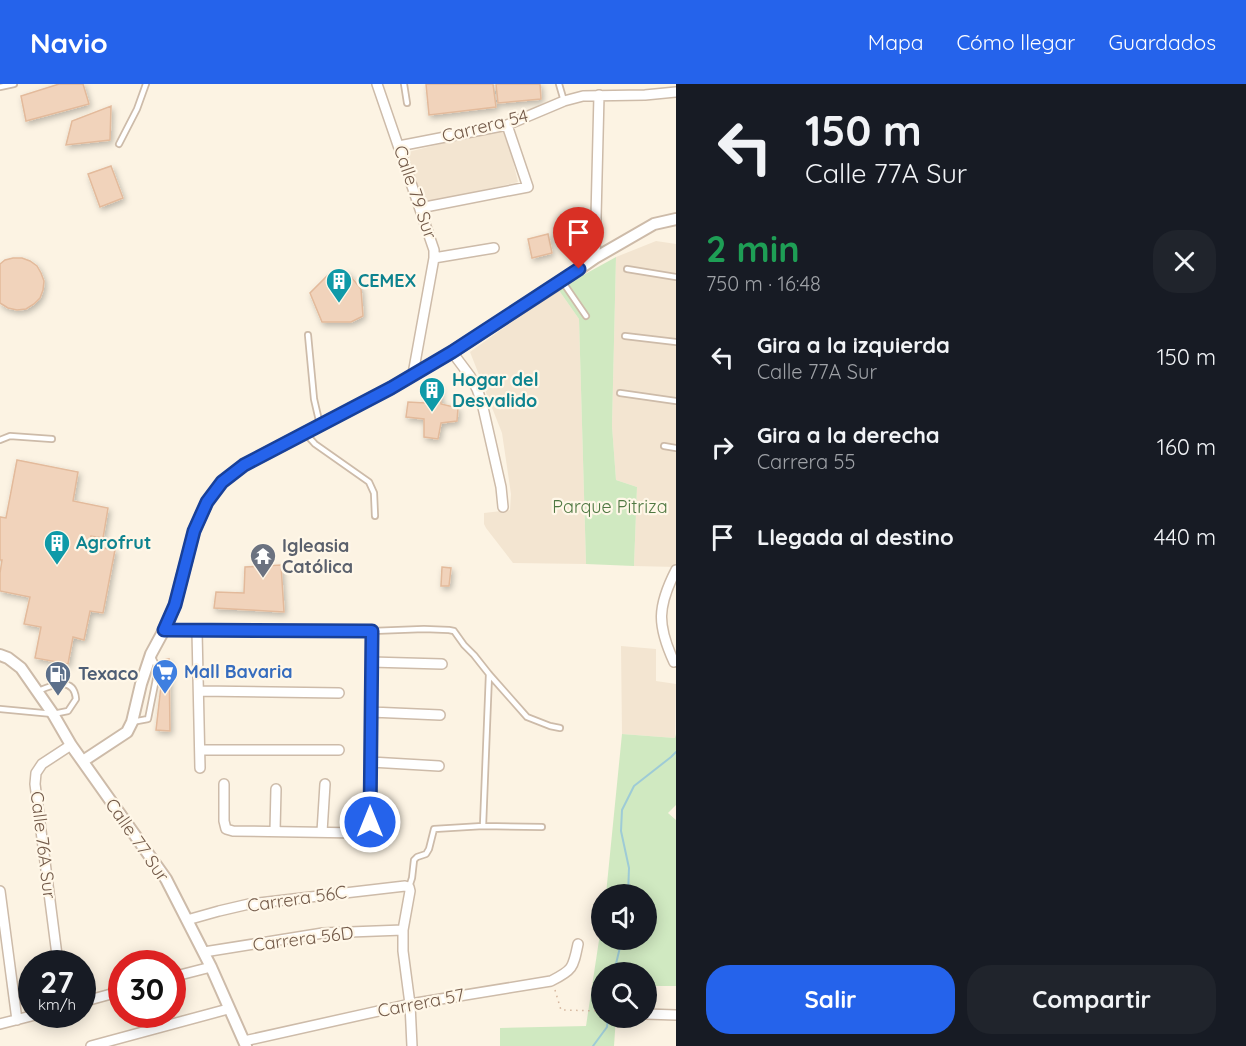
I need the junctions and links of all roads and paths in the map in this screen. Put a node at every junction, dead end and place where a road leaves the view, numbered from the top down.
1 (14, 84) edge
2 (146, 84) edge
3 (377, 84) edge
4 (404, 84) edge
5 (559, 84) edge
6 (0, 87) edge
7 (676, 92) edge
8 (599, 95) junction
9 (564, 101) junction
10 (407, 103) dead end
11 (507, 124) junction
12 (119, 144) dead end
13 (399, 146) junction
14 (420, 207) junction
15 (676, 219) edge
16 (494, 248) dead end
17 (434, 258) junction
18 (595, 258) junction
19 (627, 269) dead end
20 (676, 277) edge
21 (562, 281) junction
22 (586, 316) dead end
23 (308, 335) dead end
24 (625, 336) dead end
25 (676, 342) edge
26 (452, 352) junction
27 (413, 374) junction
28 (620, 393) dead end
29 (676, 401) edge
30 (320, 424) junction
31 (305, 432) junction
32 (52, 439) dead end
33 (0, 440) edge
34 (664, 447) dead end
35 (676, 448) edge
36 (503, 507) dead end
37 (375, 516) dead end
38 (676, 570) edge
39 (164, 630) junction
40 (197, 631) junction
41 (372, 631) junction
42 (0, 655) edge
43 (371, 662) junction
44 (674, 662) dead end
45 (442, 664) dead end
46 (489, 674) junction
47 (38, 691) junction
48 (199, 691) junction
49 (339, 693) dead end
50 (0, 709) edge
51 (371, 712) junction
52 (53, 714) junction
53 (440, 715) dead end
54 (560, 728) dead end
55 (71, 745) junction
56 (201, 750) junction
57 (339, 750) dead end
58 (84, 761) junction
59 (371, 762) junction
60 (439, 766) dead end
61 (200, 768) dead end
62 (224, 783) dead end
63 (325, 784) dead end
64 (276, 789) dead end
65 (483, 826) junction
66 (542, 827) dead end
67 (275, 831) junction
68 (322, 832) junction
69 (409, 887) junction
70 (0, 892) edge
71 (187, 920) junction
72 (403, 930) junction
73 (578, 944) dead end
74 (56, 950) edge
75 (204, 952) junction
76 (211, 967) junction
77 (186, 973) edge
78 (551, 981) junction
79 (411, 1004) junction
80 (228, 1009) junction
81 (591, 1011) edge
82 (657, 1014) edge
83 (676, 1015) edge
84 (17, 1020) joint
85 (0, 1024) edge
86 (245, 1044) edge
87 (91, 1046) edge
88 (412, 1046) edge

1 - 6 lane
2 - 12 lane
3 - 13 street, Calle 79 Sur
4 - 10 lane
5 - 9 lane
7 - 8 street, Carrera 54
8 - 9 street, Carrera 54
8 - 18 street
9 - 11 street, Carrera 54
11 - 13 street, Carrera 54
11 - 14 street
13 - 14 street, Calle 79 Sur
14 - 17 street, Calle 79 Sur
15 - 18 street
16 - 17 street
17 - 27 street, Calle 79 Sur
18 - 21 street
19 - 20 lane
21 - 22 lane
21 - 26 street
23 - 30 lane
24 - 25 lane
26 - 27 street
26 - 36 street
27 - 30 street
28 - 29 lane
30 - 31 street
31 - 37 lane
31 - 39 street
32 - 33 lane
34 - 35 lane
38 - 44 street
39 - 40 street
39 - 58 street
40 - 41 street
40 - 48 street
41 - 43 street
41 - 46 lane
42 - 47 street, Calle 77 Sur
43 - 45 street
43 - 51 street
46 - 54 lane
46 - 65 lane
47 - 52 street, Calle 77 Sur
47 - 52 lane
48 - 49 street
48 - 56 street
50 - 52 lane
51 - 53 street
51 - 59 street
52 - 55 street, Calle 77 Sur
55 - 58 street, Calle 77 Sur
55 - 74 street, Calle 76A Sur
56 - 57 street
56 - 61 street
58 - 71 street, Calle 77 Sur
59 - 60 street
59 - 68 street
62 - 67 street
63 - 68 street
64 - 67 street
65 - 66 lane
65 - 69 lane
67 - 68 street
69 - 71 street, Carrera 56C
69 - 72 street
70 - 84 street
71 - 75 street, Calle 77 Sur
72 - 75 street, Carrera 56D
72 - 79 street
73 - 78 street
75 - 76 street, Calle 77 Sur
76 - 77 street
76 - 80 street, Calle 77 Sur
78 - 79 street, Carrera 57
78 - 81 path
79 - 86 street, Carrera 57
79 - 88 street
80 - 86 street, Calle 77 Sur
80 - 87 street
82 - 83 street
84 - 85 street

